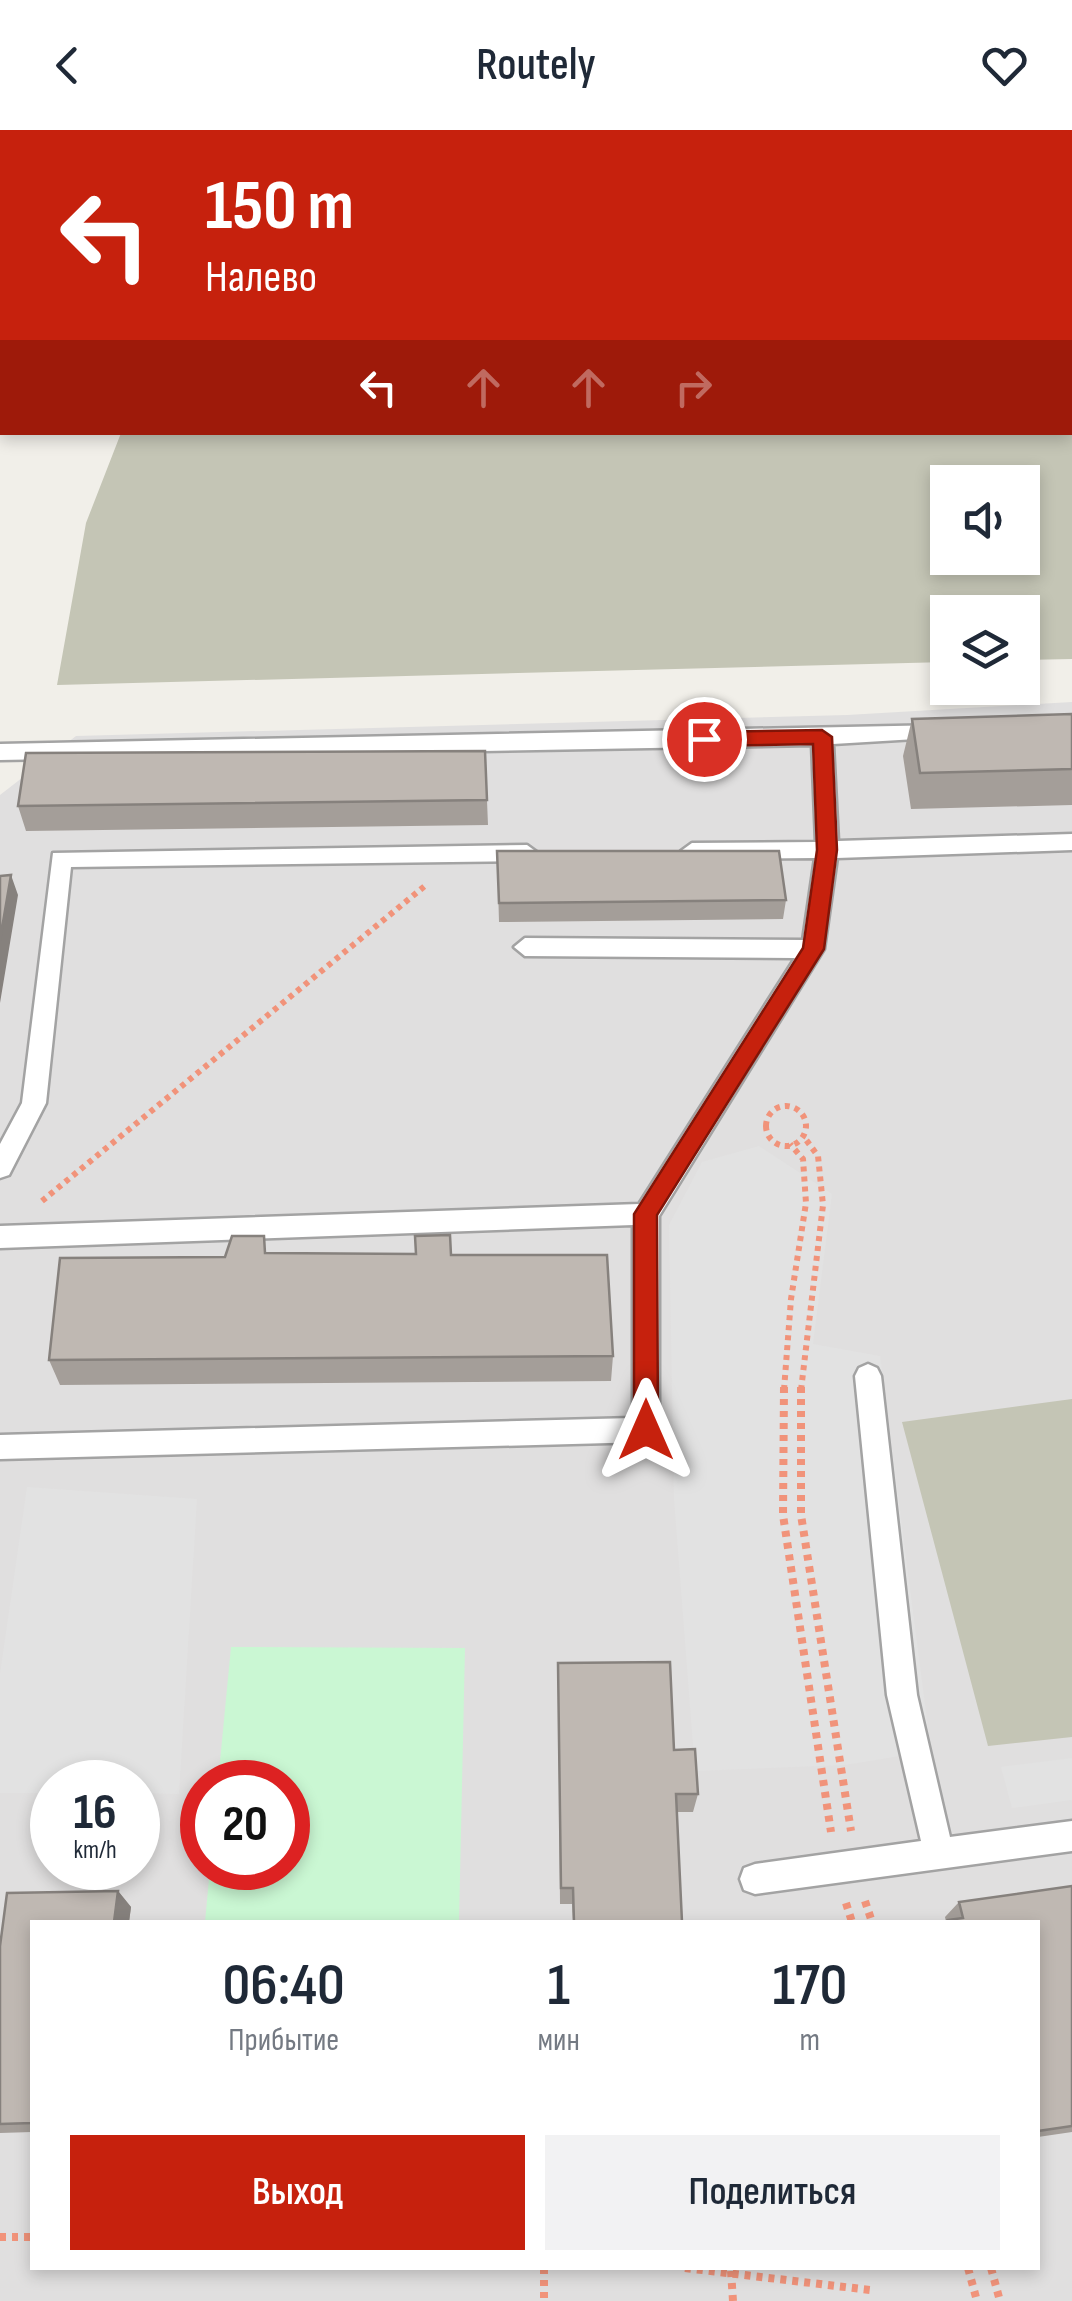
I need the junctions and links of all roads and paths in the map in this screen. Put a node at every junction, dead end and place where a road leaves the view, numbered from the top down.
1 (957, 732) edge
2 (822, 737) junction
3 (0, 752) edge
4 (1072, 842) edge
5 (827, 850) junction
6 (673, 852) edge
7 (558, 853) edge
8 (431, 881) dead end
9 (525, 947) dead end
10 (813, 949) junction
11 (804, 1138) junction
12 (790, 1144) junction
13 (0, 1168) edge
14 (31, 1211) dead end
15 (646, 1214) junction
16 (0, 1237) edge
17 (868, 1376) dead end
18 (0, 1448) edge
19 (1072, 1836) edge
20 (939, 1854) junction
21 (847, 1866) junction
22 (755, 1878) dead end
23 (852, 1920) edge
24 (871, 1920) edge
25 (0, 2237) edge
26 (30, 2238) edge
27 (544, 2270) edge
28 (716, 2270) edge
29 (969, 2270) edge
30 (992, 2270) edge
31 (731, 2271) junction
32 (870, 2290) dead end
33 (544, 2301) edge
34 (733, 2301) edge
35 (978, 2301) edge
36 (1000, 2301) edge

1 - 2 lane
2 - 3 lane
2 - 5 lane
4 - 5 lane
5 - 6 lane
5 - 10 lane
7 - 13 lane
8 - 14 path
9 - 10 lane
10 - 15 lane
11 - 12 path
11 - 12 path
11 - 21 path
12 - 21 path
15 - 16 lane
15 - 18 lane
17 - 20 lane
19 - 20 lane
20 - 21 lane
21 - 22 lane
21 - 23 path
21 - 24 path
25 - 26 path
27 - 33 path
28 - 31 path
29 - 35 path
30 - 36 path
31 - 32 path
31 - 34 path

